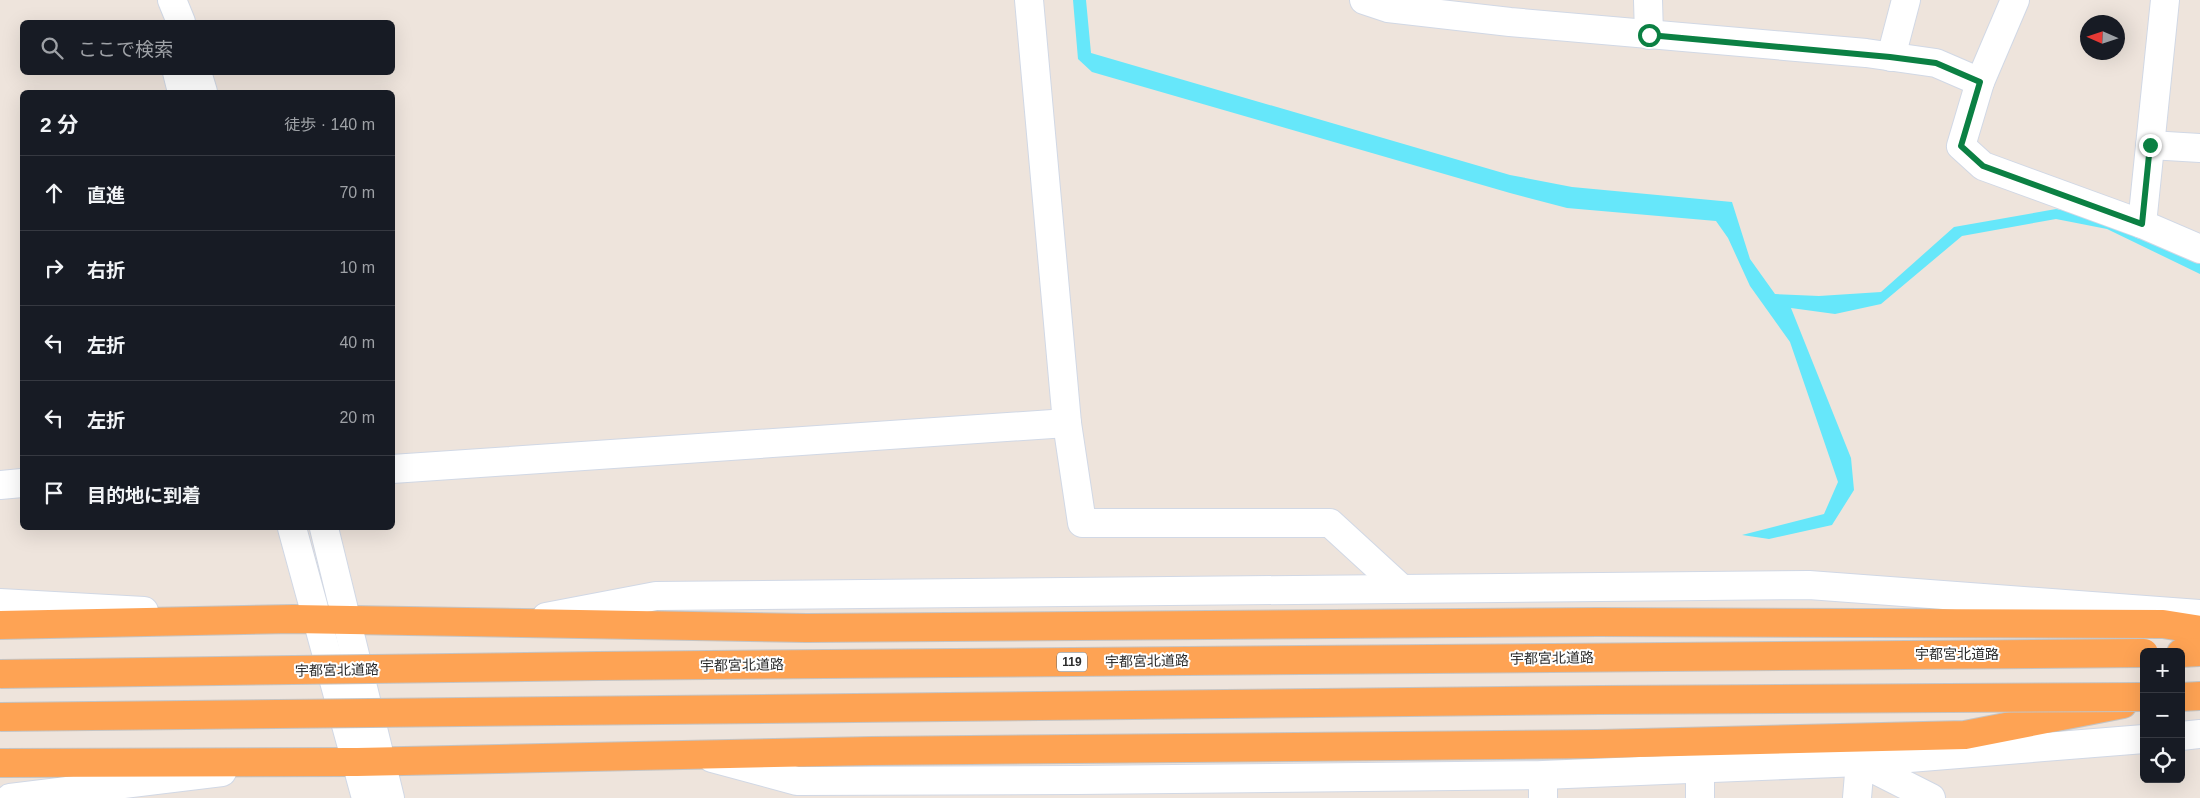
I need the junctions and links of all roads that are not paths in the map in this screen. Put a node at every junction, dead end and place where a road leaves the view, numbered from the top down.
1 (165, 0) edge
2 (172, 0) edge
3 (1029, 0) edge
4 (1364, 0) edge
5 (1648, 0) edge
6 (1906, 0) edge
7 (2015, 0) edge
8 (2165, 0) edge
9 (1482, 10) edge
10 (167, 20) edge
11 (180, 20) edge
12 (1649, 35) junction
13 (1890, 57) junction
14 (178, 75) edge
15 (198, 75) edge
16 (1980, 82) junction
17 (182, 90) edge
18 (202, 90) edge
19 (2150, 145) junction
20 (2200, 148) edge
21 (2142, 224) junction
22 (2200, 249) edge
23 (1067, 423) junction
24 (395, 469) edge
25 (20, 483) edge
26 (0, 485) edge
27 (292, 530) edge
28 (324, 530) edge
29 (1402, 589) junction
30 (0, 603) edge
31 (2200, 614) edge
32 (305, 620) junction
33 (347, 621) junction
34 (515, 624) junction
35 (0, 625) edge
36 (2200, 630) edge
37 (2200, 652) edge
38 (2140, 653) edge
39 (2185, 653) edge
40 (0, 674) edge
41 (2200, 696) edge
42 (2185, 697) edge
43 (2140, 698) edge
44 (2140, 699) edge
45 (0, 717) edge
46 (2200, 734) edge
47 (2185, 736) edge
48 (2140, 739) edge
49 (700, 755) junction
50 (370, 761) junction
51 (0, 762) edge
52 (304, 762) junction
53 (1860, 762) junction
54 (1700, 768) junction
55 (1543, 786) edge
56 (1396, 787) edge
57 (1242, 788) edge
58 (1077, 789) edge
59 (10, 798) edge
60 (366, 798) edge
61 (390, 798) edge
62 (1700, 798) edge
63 (1857, 798) edge
64 (1931, 798) edge

1 - 10 street
2 - 11 street
3 - 23 street
4 - 9 street
5 - 12 street
6 - 13 street
7 - 16 street
8 - 19 street
9 - 12 street
12 - 13 street
13 - 16 street
14 - 17 street
15 - 18 street
16 - 21 street
19 - 20 street
19 - 21 street
21 - 22 street
23 - 24 street
23 - 29 street
25 - 26 street
27 - 32 street
28 - 33 street
29 - 31 street
29 - 34 street
30 - 32 street
32 - 33 highway
32 - 35 highway
32 - 50 street
33 - 34 highway
33 - 50 street
34 - 36 highway
37 - 39 highway
38 - 40 highway, 宇都宮北道路 / 119, bridge
41 - 42 highway
43 - 45 highway, bridge
44 - 49 highway
46 - 47 street
48 - 53 street
49 - 50 highway
49 - 58 street
50 - 52 highway
50 - 60 street
50 - 61 street
51 - 52 highway
52 - 59 street
53 - 54 street
53 - 63 street
53 - 64 street
54 - 55 street
54 - 62 street
55 - 56 street
56 - 57 street
57 - 58 street

